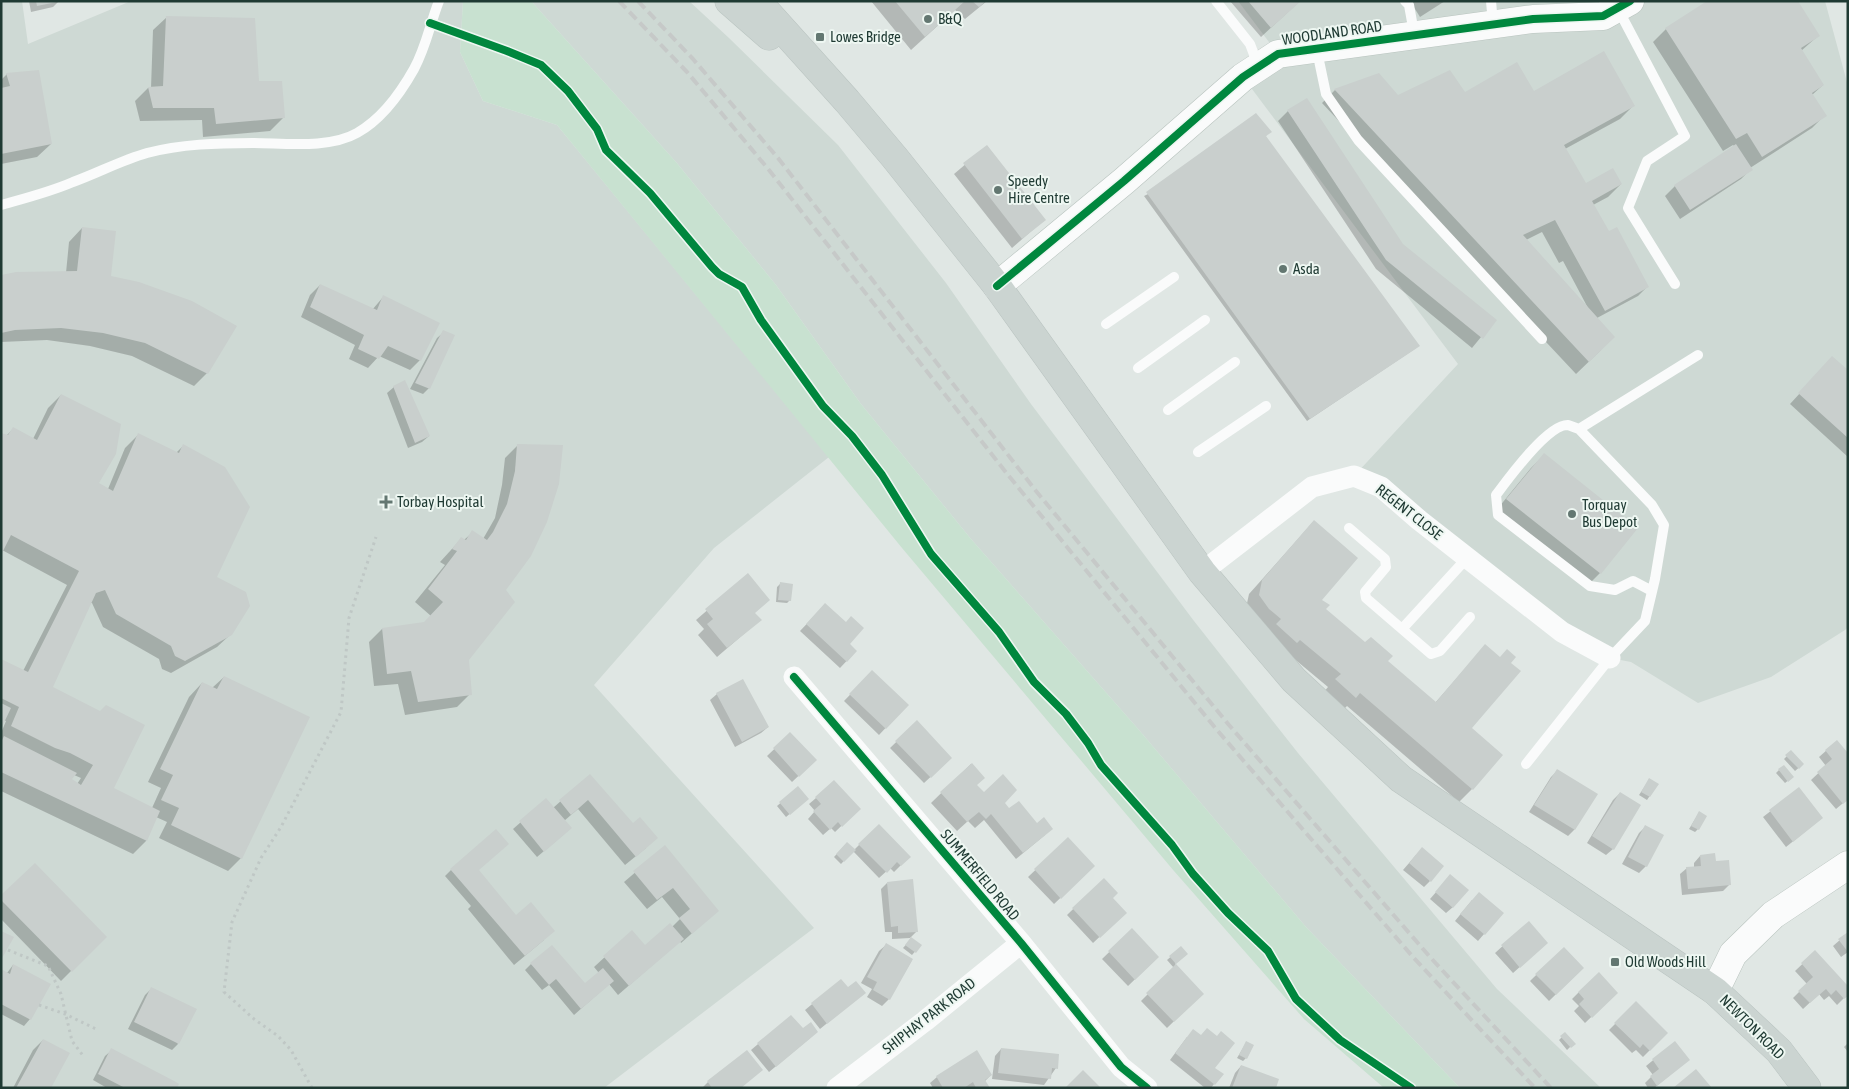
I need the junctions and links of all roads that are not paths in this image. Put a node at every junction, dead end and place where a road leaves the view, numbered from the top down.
1 (438, 1) edge
2 (729, 1) edge
3 (757, 1) edge
4 (1216, 1) edge
5 (1406, 1) edge
6 (1613, 9) edge
7 (1492, 13) edge
8 (1414, 36) junction
9 (1316, 49) junction
10 (1259, 66) junction
11 (847, 101) junction
12 (1, 205) edge
13 (1174, 277) dead end
14 (1675, 284) dead end
15 (997, 286) junction
16 (1205, 320) dead end
17 (1106, 324) dead end
18 (1542, 339) dead end
19 (1698, 355) dead end
20 (1235, 362) dead end
21 (1138, 368) dead end
22 (1266, 406) dead end
23 (1168, 410) dead end
24 (1579, 429) junction
25 (1198, 452) dead end
26 (1349, 528) dead end
27 (1467, 558) junction
28 (1202, 572) junction
29 (1652, 591) junction
30 (1470, 617) dead end
31 (1402, 629) junction
32 (1610, 658) junction
33 (794, 677) dead end
34 (1526, 764) dead end
35 (1848, 865) edge
36 (1021, 943) junction
37 (1715, 991) junction
38 (836, 1088) edge
39 (1148, 1088) edge
40 (1807, 1088) edge

1 - 12 lane
2 - 11 main road
3 - 11 main road
4 - 10 lane
5 - 8 lane
6 - 7 street, WOODLAND ROAD
6 - 14 lane
7 - 8 street, WOODLAND ROAD
8 - 9 street, WOODLAND ROAD
9 - 10 street, WOODLAND ROAD
9 - 18 lane
10 - 15 street, WOODLAND ROAD
11 - 15 main road, NEWTON ROAD
13 - 17 lane
15 - 28 main road, NEWTON ROAD
16 - 21 lane
19 - 24 lane
20 - 23 lane
22 - 25 lane
24 - 29 lane
24 - 29 lane
26 - 31 lane
27 - 28 street, REGENT CLOSE
27 - 31 lane
27 - 32 street, REGENT CLOSE
28 - 37 main road, NEWTON ROAD
29 - 32 lane
30 - 31 lane
32 - 34 lane
33 - 36 street, SUMMERFIELD ROAD
35 - 37 street
36 - 38 street, SHIPHAY PARK ROAD
36 - 39 street, SUMMERFIELD ROAD
37 - 40 main road, NEWTON ROAD

